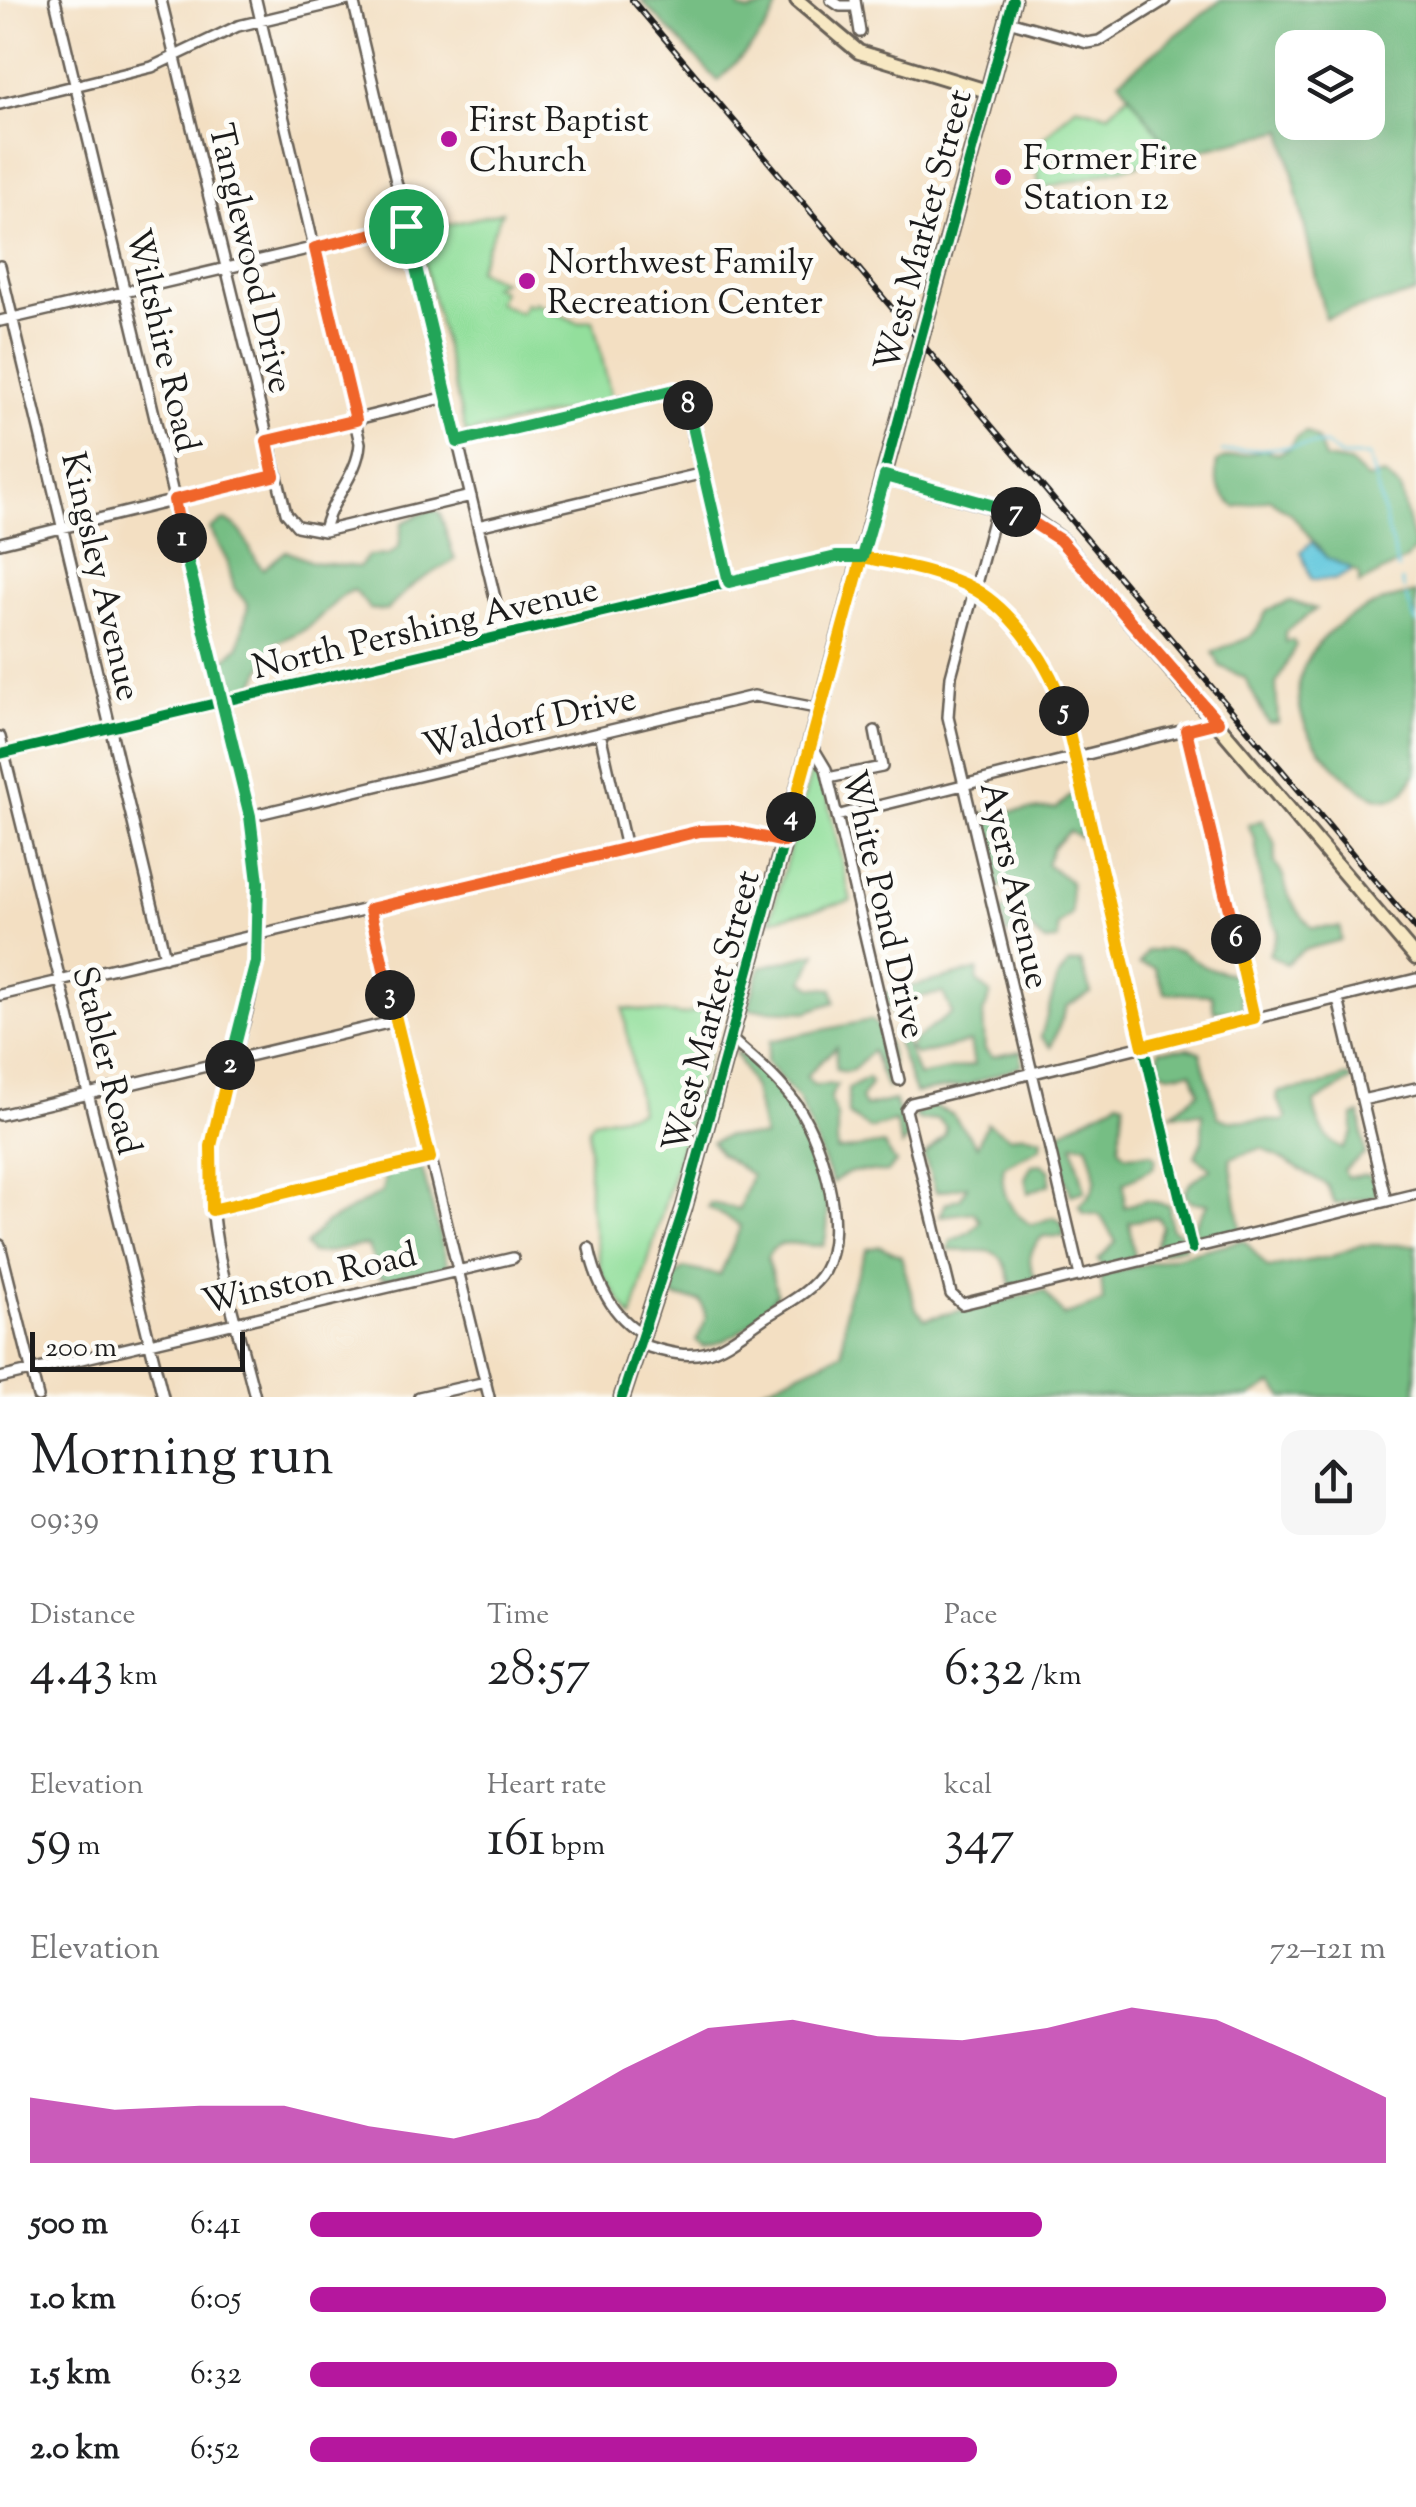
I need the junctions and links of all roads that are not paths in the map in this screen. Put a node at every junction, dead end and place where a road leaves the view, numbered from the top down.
1 (55, 0) edge
2 (161, 0) edge
3 (256, 0) edge
4 (350, 0) edge
5 (797, 0) edge
6 (831, 0) edge
7 (1013, 0) edge
8 (1165, 0) edge
9 (855, 3) edge
10 (261, 21) junction
11 (1008, 21) junction
12 (860, 32) dead end
13 (175, 58) junction
14 (76, 86) junction
15 (986, 91) junction
16 (0, 104) edge
17 (406, 226) junction
18 (315, 248) junction
19 (0, 266) edge
20 (226, 270) junction
21 (124, 293) junction
22 (12, 318) junction
23 (0, 322) edge
24 (448, 397) junction
25 (356, 420) junction
26 (267, 441) junction
27 (458, 442) junction
28 (704, 472) junction
29 (274, 476) junction
30 (885, 476) junction
31 (471, 496) junction
32 (174, 500) junction
33 (997, 506) junction
34 (478, 526) junction
35 (62, 528) junction
36 (324, 531) junction
37 (0, 543) edge
38 (862, 557) junction
39 (729, 582) junction
40 (976, 590) junction
41 (504, 636) junction
42 (222, 702) junction
43 (820, 709) junction
44 (1218, 722) junction
45 (110, 729) junction
46 (875, 730) dead end
47 (1186, 730) junction
48 (600, 733) junction
49 (0, 736) edge
50 (811, 744) junction
51 (2, 754) edge
52 (1076, 758) junction
53 (828, 778) junction
54 (964, 786) junction
55 (250, 816) junction
56 (837, 816) junction
57 (784, 842) junction
58 (626, 848) junction
59 (370, 909) junction
60 (259, 936) junction
61 (165, 957) junction
62 (1416, 958) edge
63 (1416, 979) edge
64 (61, 981) junction
65 (0, 995) edge
66 (1338, 999) junction
67 (1254, 1018) junction
68 (396, 1021) junction
69 (731, 1039) junction
70 (1143, 1046) junction
71 (232, 1060) junction
72 (1032, 1073) junction
73 (899, 1080) dead end
74 (1416, 1088) edge
75 (88, 1094) junction
76 (1362, 1100) junction
77 (0, 1114) edge
78 (430, 1158) junction
79 (1416, 1194) edge
80 (1386, 1201) junction
81 (212, 1210) junction
82 (0, 1244) edge
83 (589, 1248) dead end
84 (1192, 1249) junction
85 (513, 1258) dead end
86 (458, 1270) junction
87 (1080, 1276) junction
88 (237, 1322) junction
89 (642, 1339) junction
90 (150, 1341) junction
91 (30, 1370) junction
92 (0, 1378) edge
93 (486, 1382) junction
94 (38, 1397) edge
95 (163, 1397) edge
96 (255, 1397) edge
97 (420, 1397) edge
98 (490, 1397) edge
99 (622, 1397) edge

1 - 14 street, Wiltshire Road
2 - 13 street, Tanglewood Drive
3 - 10 street
4 - 10 street
4 - 17 street
5 - 15 street
6 - 9 street
7 - 11 main road, West Market Street
8 - 11 street
9 - 12 street
10 - 13 street
10 - 18 street
11 - 15 main road, West Market Street
13 - 14 street
13 - 20 street, Tanglewood Drive
14 - 16 street
14 - 21 street, Wiltshire Road
15 - 30 main road, West Market Street
17 - 18 street
17 - 24 street
18 - 20 street
18 - 25 street
19 - 22 street, Kingsley Avenue
20 - 21 street
20 - 26 street, Tanglewood Drive
21 - 22 street
21 - 32 street, Wiltshire Road
22 - 23 street
22 - 35 street, Kingsley Avenue
24 - 25 street
24 - 27 street
25 - 26 street
25 - 36 street
26 - 29 street, Tanglewood Drive
27 - 28 street
27 - 31 street
28 - 34 street
28 - 39 street
29 - 32 street
29 - 36 street, Tanglewood Drive
30 - 33 street
30 - 38 main road, West Market Street
31 - 34 street
31 - 36 street
32 - 35 street
32 - 42 street, Wiltshire Road
33 - 40 street, Ayers Avenue
33 - 44 street
34 - 41 street
35 - 37 street
35 - 45 street, Kingsley Avenue
38 - 39 street, North Pershing Avenue
38 - 40 street
38 - 43 main road, West Market Street
39 - 41 street, North Pershing Avenue
40 - 52 street
40 - 54 street, Ayers Avenue
41 - 42 street, North Pershing Avenue
42 - 45 street, North Pershing Avenue
42 - 55 street, Wiltshire Road
43 - 48 street, Waldorf Drive
43 - 50 main road, West Market Street
44 - 47 street
44 - 62 street
45 - 51 street, North Pershing Avenue
45 - 61 street, Kingsley Avenue
46 - 53 street
47 - 52 street
47 - 67 street
48 - 55 street, Waldorf Drive
48 - 58 street
49 - 51 street, Stabler Road
50 - 53 street, White Pond Drive
50 - 57 main road, West Market Street
51 - 64 street, Stabler Road
52 - 54 street
52 - 70 street
53 - 56 street, White Pond Drive
54 - 56 street
54 - 72 street, Ayers Avenue
55 - 60 street, Wiltshire Road
56 - 73 street, White Pond Drive
57 - 58 street
57 - 69 main road, West Market Street
58 - 59 street
59 - 60 street
59 - 68 street
60 - 61 street
60 - 71 street, Wiltshire Road
61 - 64 street
63 - 66 street
64 - 65 street
64 - 75 street, Stabler Road
66 - 67 street
66 - 76 street
67 - 70 street
68 - 71 street
68 - 78 street
69 - 89 main road, West Market Street
69 - 89 street
70 - 72 street
70 - 84 street
71 - 75 street
71 - 81 street, Wiltshire Road
72 - 87 street, Ayers Avenue
72 - 87 street
74 - 76 street
75 - 77 street
75 - 90 street, Stabler Road
76 - 80 street
78 - 81 street
78 - 86 street
79 - 80 street
80 - 84 street
81 - 88 street, Wiltshire Road
82 - 91 street
83 - 89 street
84 - 87 street
85 - 86 street, Winston Road
86 - 88 street, Winston Road
86 - 93 street
88 - 90 street, Winston Road
88 - 96 street, Wiltshire Road
89 - 99 main road, West Market Street
90 - 91 street, Winston Road
90 - 95 street, Stabler Road
91 - 92 street, Winston Road
91 - 94 street
93 - 97 street
93 - 98 street

